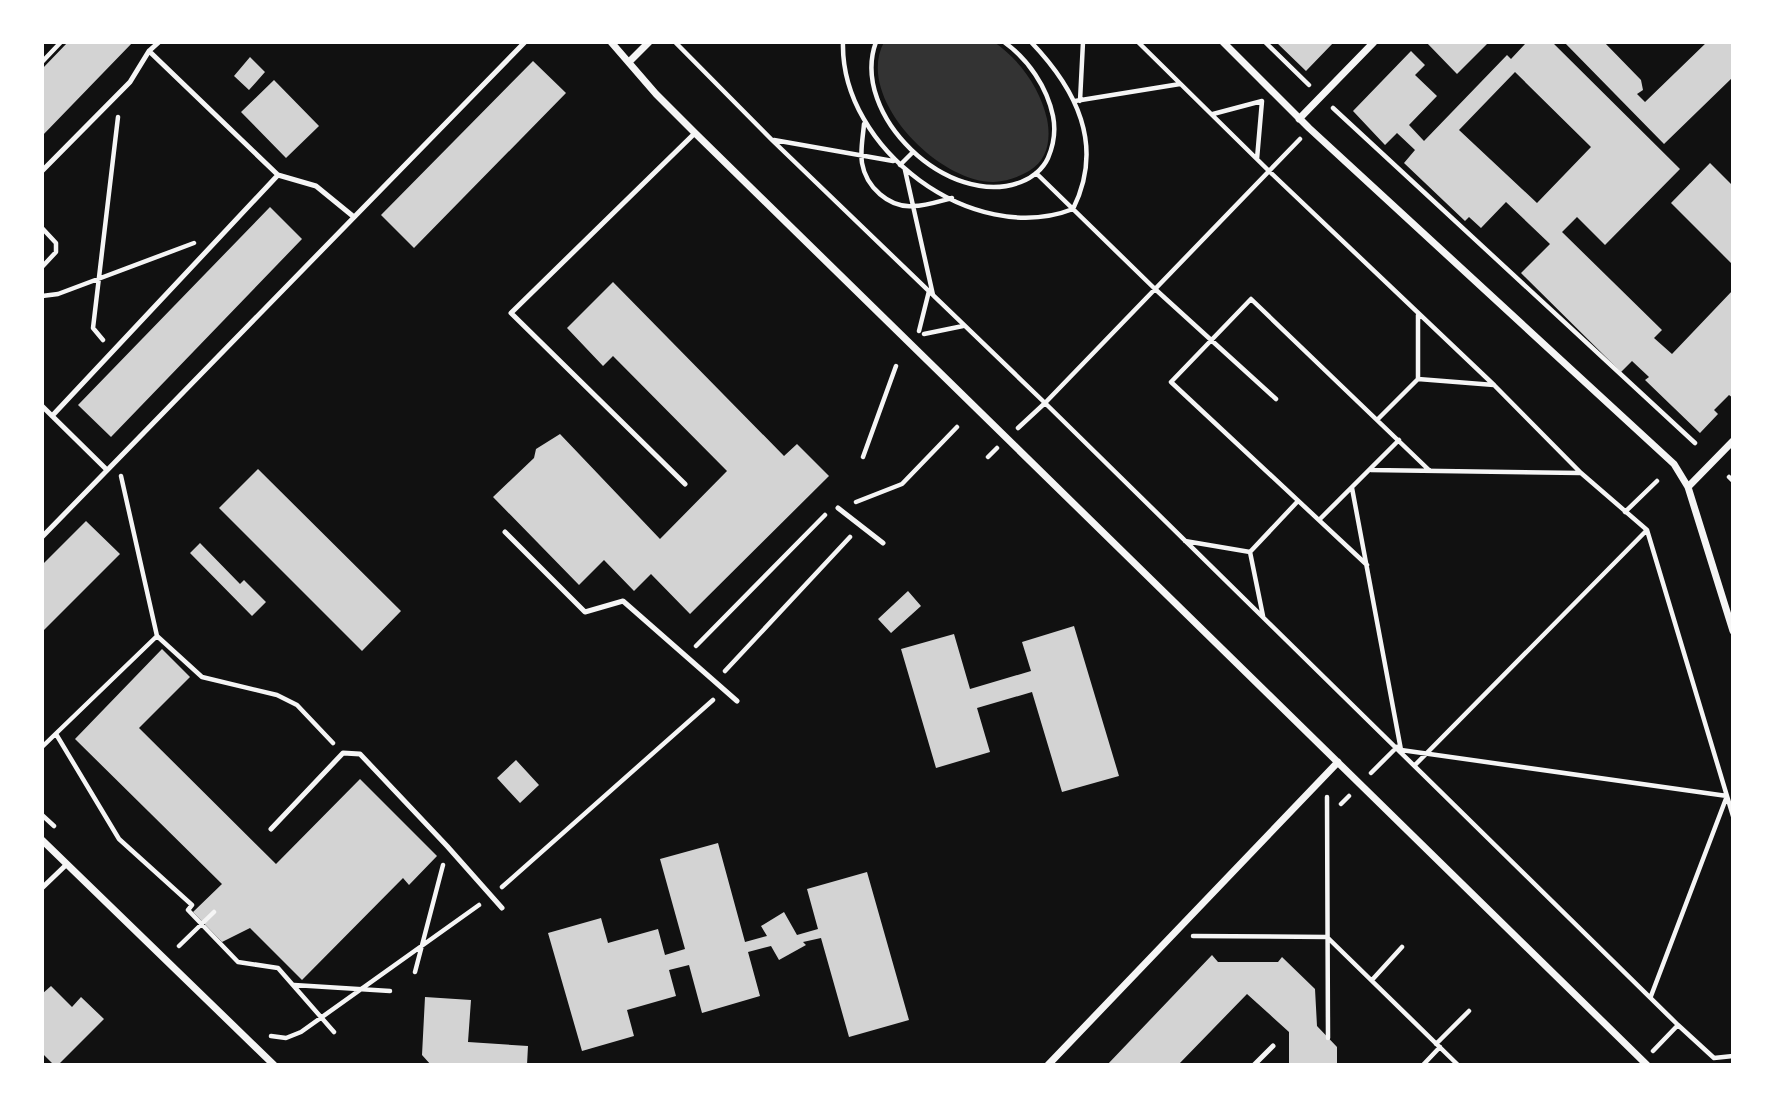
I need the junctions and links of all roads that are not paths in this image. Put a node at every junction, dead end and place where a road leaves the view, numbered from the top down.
1 (159, 42) edge
2 (525, 42) edge
3 (611, 42) edge
4 (649, 42) edge
5 (1223, 42) edge
6 (1374, 42) edge
7 (149, 51) junction
8 (629, 62) junction
9 (1299, 118) junction
10 (695, 133) junction
11 (42, 171) edge
12 (278, 175) junction
13 (354, 217) junction
14 (42, 406) edge
15 (52, 416) junction
16 (1733, 442) edge
17 (107, 470) junction
18 (685, 484) dead end
19 (1688, 487) junction
20 (838, 508) road end
21 (505, 533) dead end
22 (42, 537) edge
23 (883, 543) dead end
24 (1733, 631) edge
25 (737, 701) dead end
26 (1338, 762) junction
27 (271, 829) dead end
28 (42, 840) edge
29 (67, 864) junction
30 (42, 888) edge
31 (502, 908) dead end
32 (1273, 1046) dead end
33 (270, 1064) edge
34 (1052, 1064) edge
35 (1254, 1065) edge
36 (1647, 1065) edge

1 - 7 lane
2 - 13 lane
3 - 8 street
4 - 8 street
5 - 9 street
6 - 9 street
7 - 11 lane
7 - 12 lane
8 - 10 street
9 - 19 street
10 - 18 lane
10 - 26 street
12 - 13 lane
12 - 15 lane
13 - 17 lane
14 - 15 lane
15 - 17 lane
16 - 19 street
17 - 22 lane
19 - 24 street
20 - 23 lane
21 - 25 lane
26 - 34 street
26 - 36 street
27 - 31 lane
28 - 29 street
29 - 30 lane
29 - 33 street
32 - 35 lane

